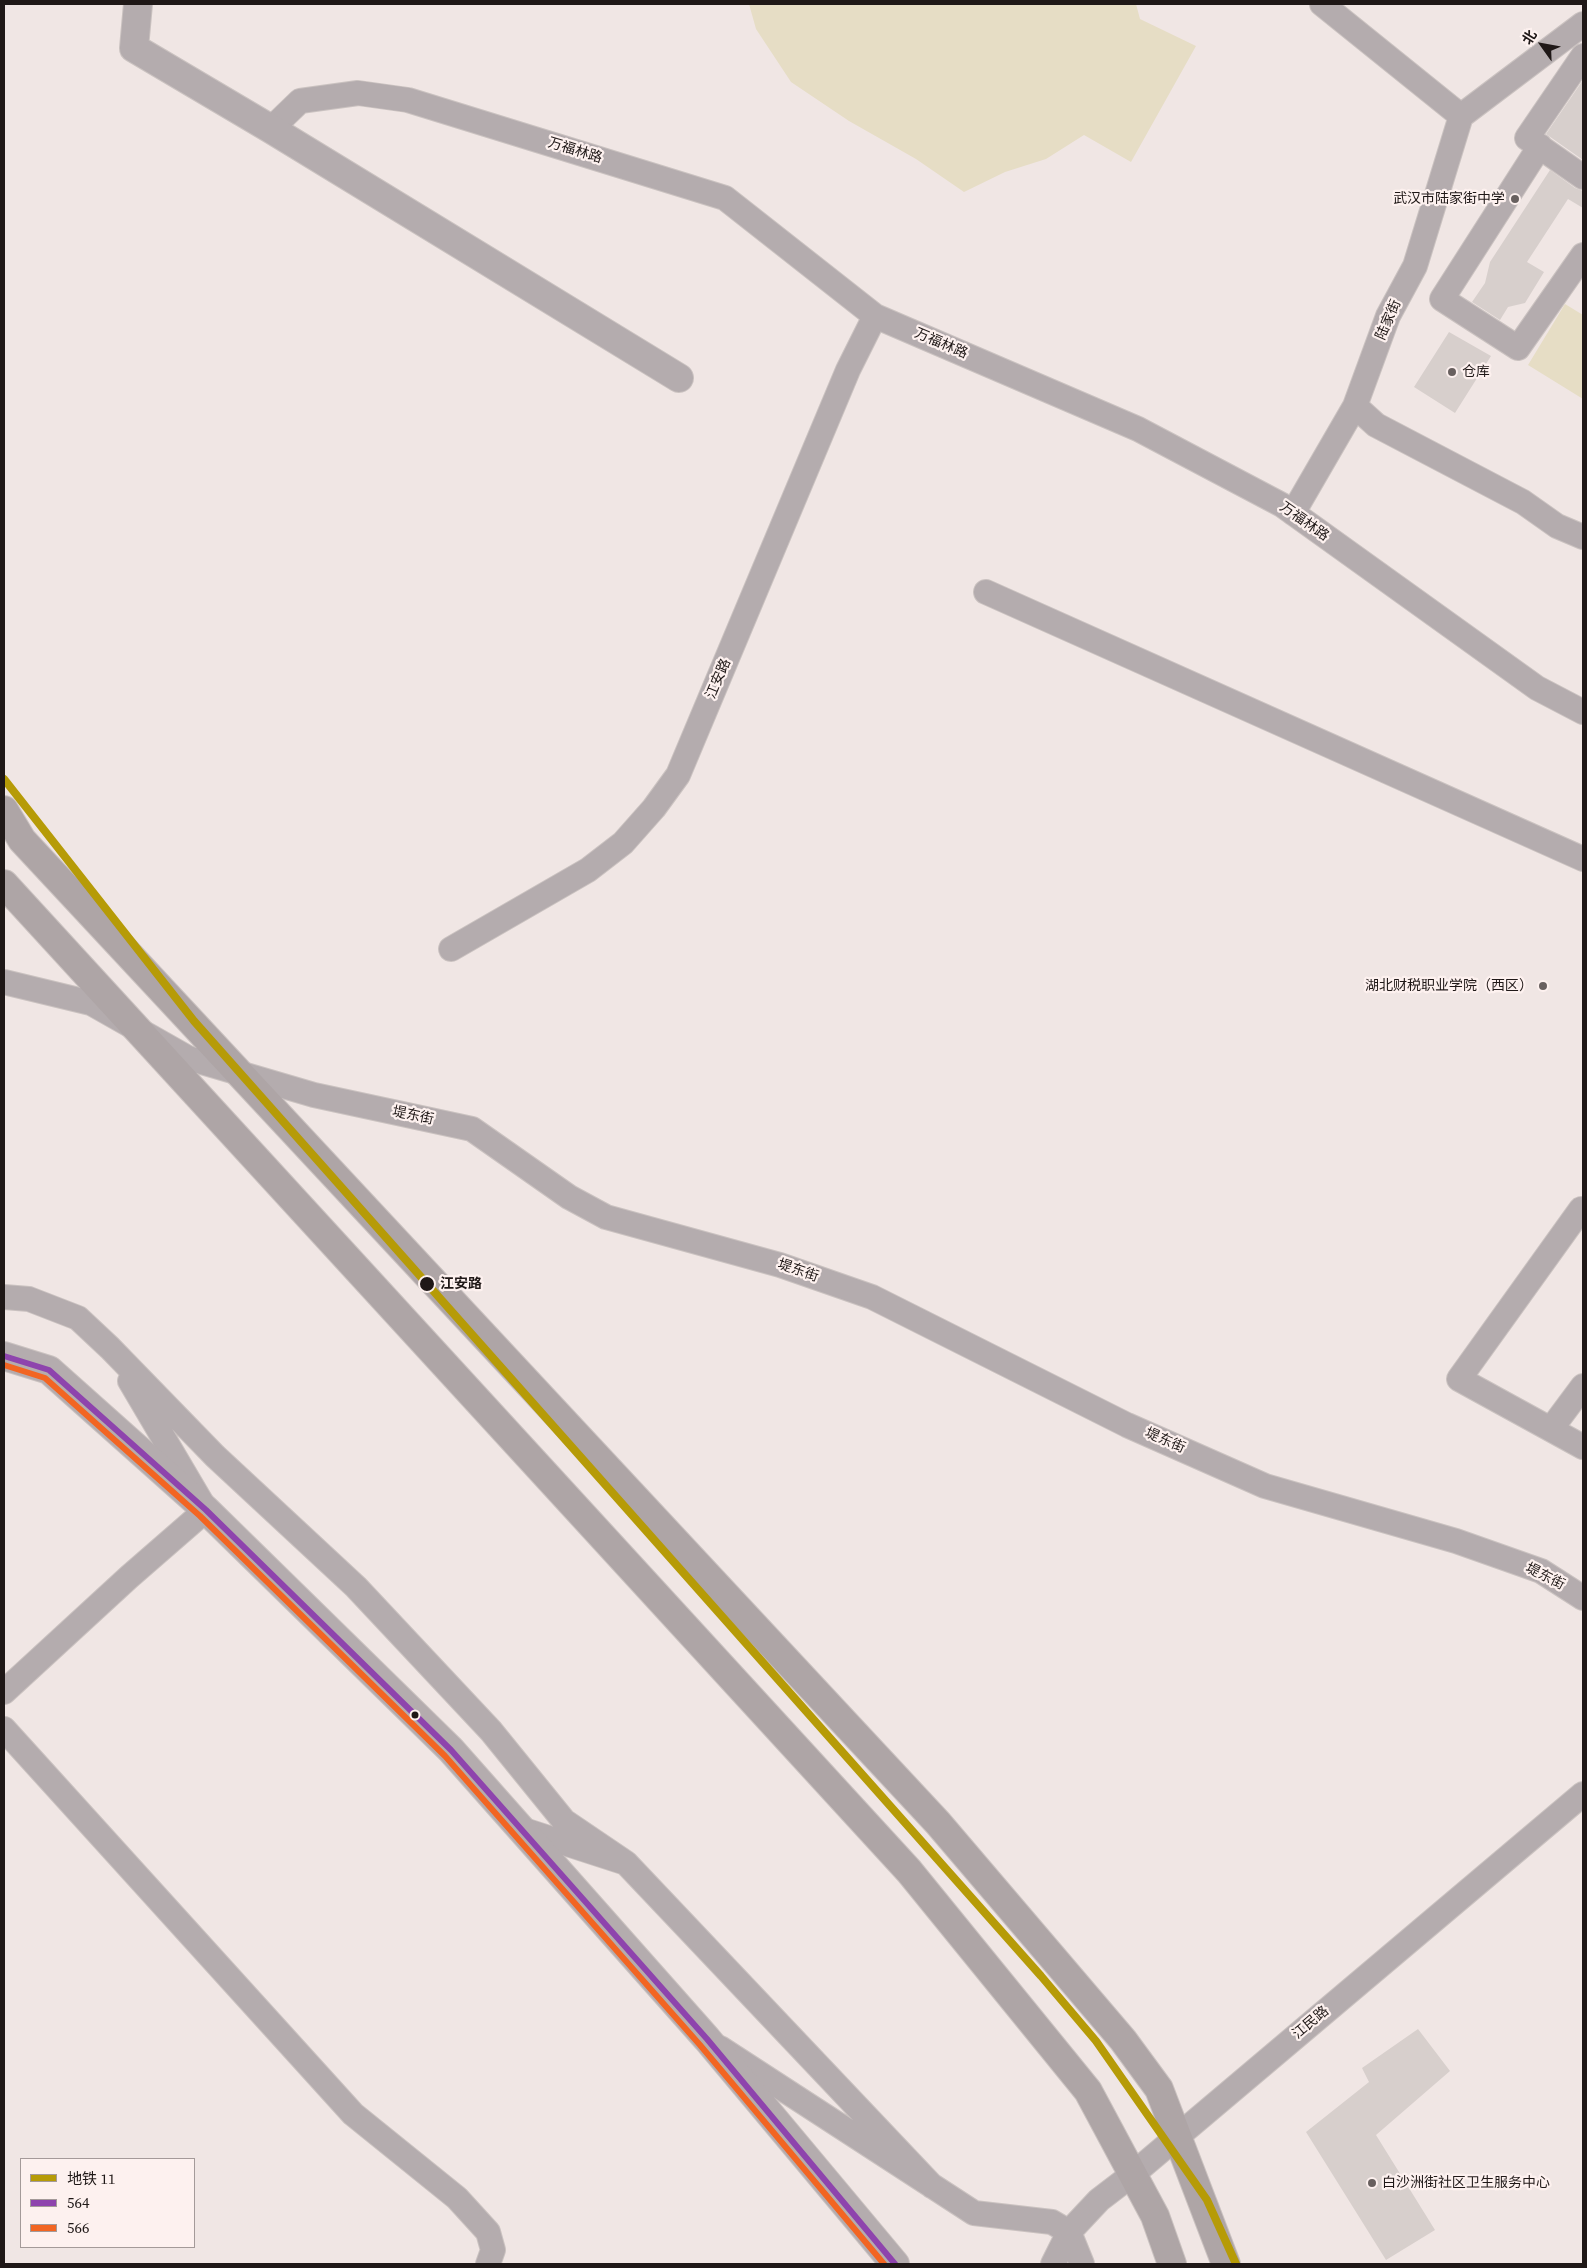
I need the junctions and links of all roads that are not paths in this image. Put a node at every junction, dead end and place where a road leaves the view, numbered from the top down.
1 (138, 4) edge
2 (1322, 4) edge
3 (1583, 24) edge
4 (1583, 56) edge
5 (1461, 116) junction
6 (271, 129) junction
7 (1540, 146) junction
8 (1583, 177) edge
9 (1583, 255) edge
10 (875, 316) junction
11 (679, 378) dead end
12 (1354, 406) junction
13 (1293, 513) junction
14 (1583, 538) edge
15 (986, 592) dead end
16 (1583, 712) edge
17 (4, 810) edge
18 (1574, 854) edge
19 (4, 884) edge
20 (451, 949) dead end
21 (4, 982) edge
22 (137, 1029) junction
23 (239, 1073) junction
24 (1583, 1210) edge
25 (4, 1297) edge
26 (110, 1348) junction
27 (4, 1356) edge
28 (1583, 1386) edge
29 (1552, 1429) junction
30 (1583, 1447) edge
31 (206, 1510) junction
32 (1583, 1598) edge
33 (4, 1692) edge
34 (4, 1730) edge
35 (1583, 1794) edge
36 (521, 1829) junction
37 (626, 1863) junction
38 (707, 2039) junction
39 (1177, 2136) junction
40 (1133, 2174) junction
41 (932, 2186) junction
42 (1069, 2232) junction
43 (488, 2264) edge
44 (895, 2264) edge
45 (1052, 2264) edge
46 (1082, 2264) edge
47 (1172, 2264) edge
48 (1226, 2264) edge

1 - 6 street
2 - 5 street
3 - 5 street
4 - 7 street
5 - 12 street, 陆家街
6 - 10 street, 万福林路
6 - 11 street
7 - 8 street
7 - 9 street
10 - 13 street, 万福林路
10 - 20 street, 江安路
12 - 13 street, 陆家街
12 - 14 street
13 - 16 street, 万福林路
15 - 18 street
17 - 23 main road
19 - 22 main road
21 - 22 street, 堤东街
22 - 23 street, 堤东街
22 - 40 main road
23 - 32 street, 堤东街
23 - 39 main road
24 - 29 street
25 - 26 street
26 - 31 street
26 - 37 street
27 - 31 street
28 - 29 street
29 - 30 street
31 - 33 street
31 - 36 street
34 - 43 street
35 - 39 street, 江民路
36 - 37 street
36 - 38 street
37 - 41 street
38 - 41 street
38 - 44 street
39 - 40 street, 江民路
39 - 48 main road
40 - 42 street, 江民路
40 - 47 main road
41 - 42 street
42 - 45 street, 江民路
42 - 46 street

